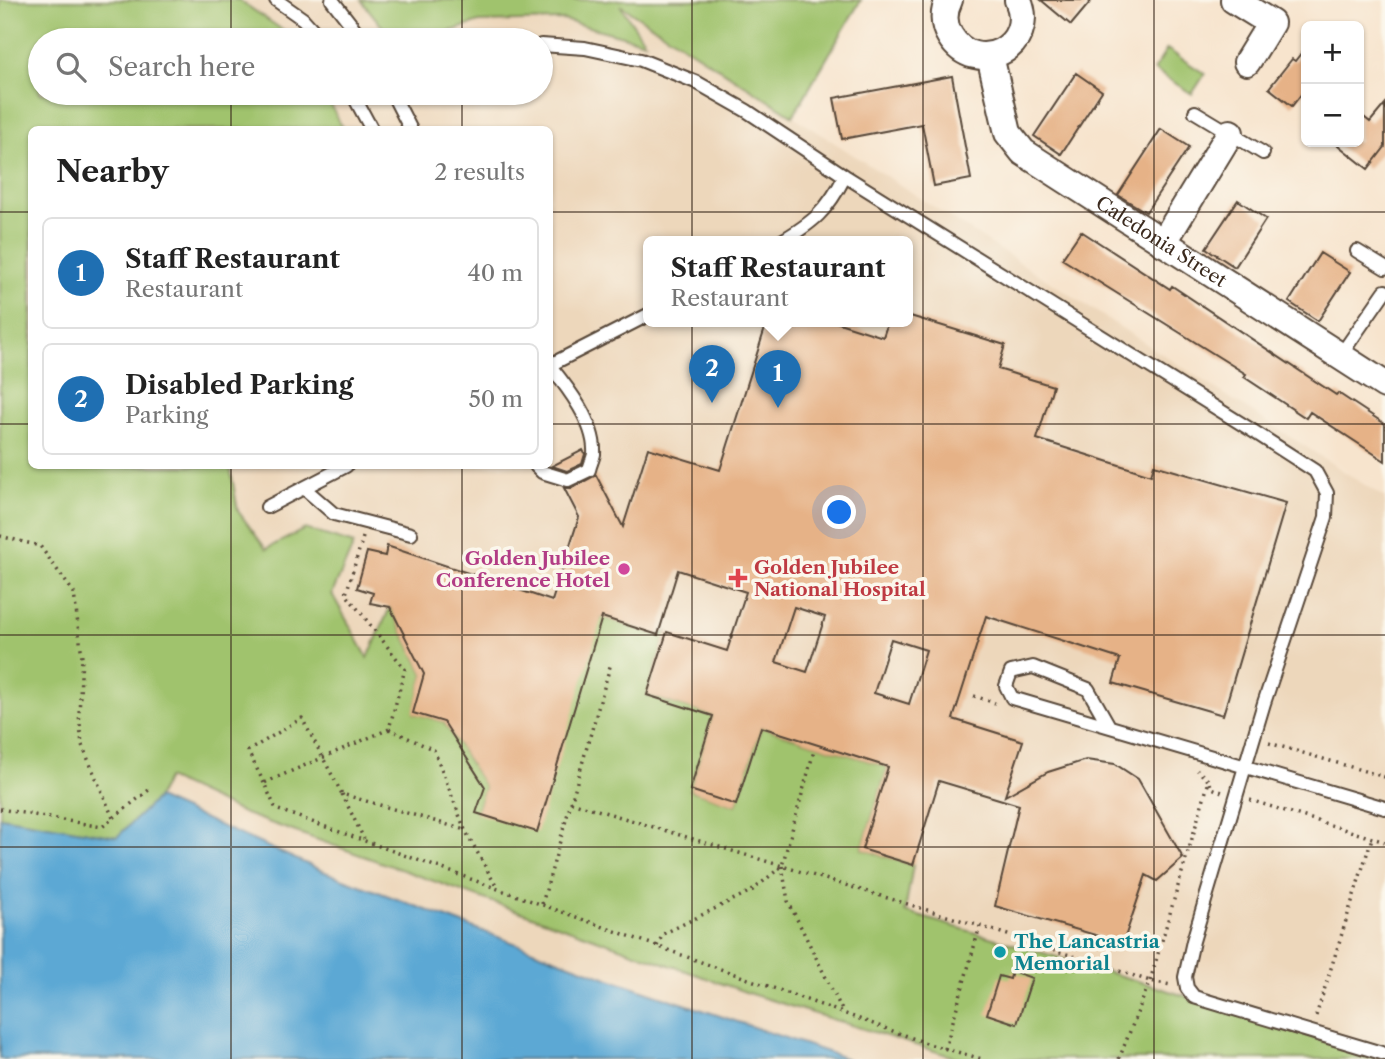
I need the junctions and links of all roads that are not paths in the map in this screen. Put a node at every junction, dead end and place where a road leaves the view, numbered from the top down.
1 (276, 0) edge
2 (332, 0) edge
3 (949, 0) edge
4 (1018, 0) edge
5 (1234, 0) edge
6 (311, 28) edge
7 (354, 28) edge
8 (553, 45) edge
9 (990, 56) junction
10 (1247, 62) dead end
11 (358, 105) edge
12 (397, 105) edge
13 (1195, 112) dead end
14 (370, 126) edge
15 (409, 126) edge
16 (1230, 132) junction
17 (1263, 153) dead end
18 (845, 176) junction
19 (790, 236) edge
20 (1163, 243) junction
21 (1357, 251) dead end
22 (1385, 268) edge
23 (1385, 291) edge
24 (643, 318) edge
25 (1340, 356) junction
26 (553, 363) edge
27 (553, 369) edge
28 (1385, 385) edge
29 (340, 469) edge
30 (539, 469) edge
31 (303, 488) junction
32 (267, 507) dead end
33 (411, 534) dead end
34 (1110, 726) junction
35 (1245, 765) junction
36 (1385, 808) edge
37 (1385, 1054) edge

1 - 6 lane
2 - 7 lane
3 - 9 street
4 - 9 street
5 - 10 street
8 - 18 lane
9 - 20 street, Caledonia Street
11 - 14 lane
12 - 15 lane
13 - 16 lane
16 - 17 lane
16 - 20 street
18 - 19 lane
18 - 35 lane
20 - 25 street, Caledonia Street
21 - 22 lane
23 - 25 lane
24 - 26 lane
25 - 28 street, Caledonia Street
27 - 30 lane
29 - 31 lane
31 - 32 lane
31 - 33 lane
34 - 34 lane
34 - 35 lane
35 - 36 lane
35 - 37 lane

